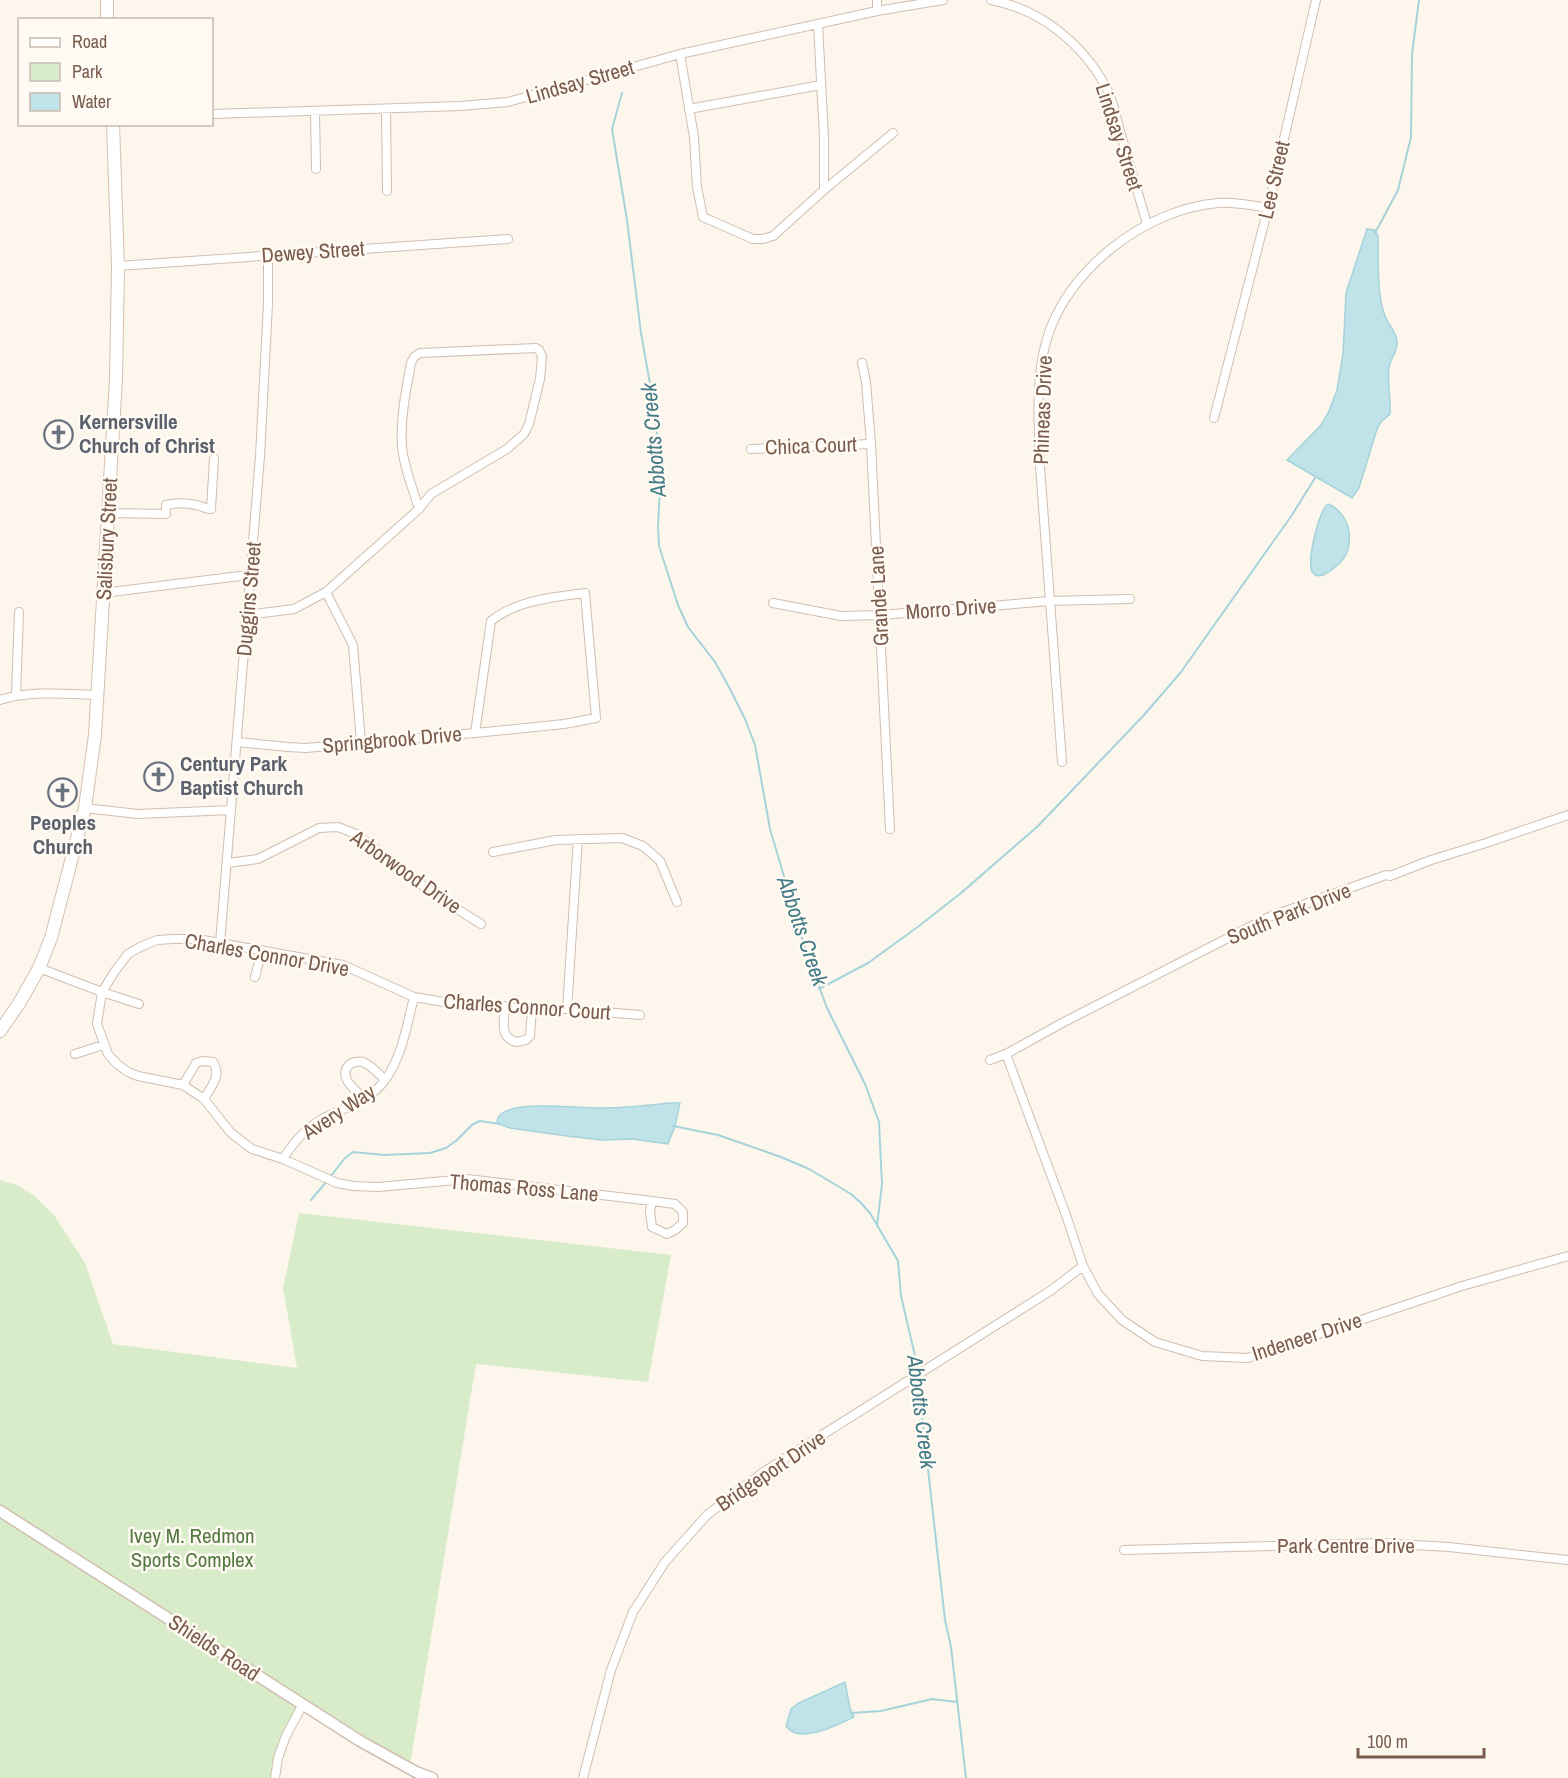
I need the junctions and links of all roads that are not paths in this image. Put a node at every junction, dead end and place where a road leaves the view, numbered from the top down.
1 (106, 0) edge
2 (877, 0) edge
3 (943, 0) edge
4 (991, 0) edge
5 (1316, 0) edge
6 (877, 11) junction
7 (107, 18) edge
8 (818, 24) junction
9 (680, 54) junction
10 (821, 85) junction
11 (386, 109) junction
12 (689, 109) junction
13 (315, 111) junction
14 (213, 114) edge
15 (113, 126) edge
16 (893, 133) dead end
17 (316, 169) dead end
18 (824, 190) junction
19 (387, 191) dead end
20 (1268, 208) junction
21 (1147, 224) junction
22 (508, 239) dead end
23 (268, 256) junction
24 (118, 266) junction
25 (862, 363) dead end
26 (1214, 418) dead end
27 (871, 444) junction
28 (751, 449) dead end
29 (214, 459) dead end
30 (419, 509) junction
31 (108, 513) junction
32 (240, 576) dead end
33 (326, 592) junction
34 (104, 593) junction
35 (1130, 599) dead end
36 (1050, 602) junction
37 (773, 603) dead end
38 (20, 612) dead end
39 (247, 615) junction
40 (881, 615) junction
41 (16, 695) junction
42 (98, 695) junction
43 (0, 700) edge
44 (475, 733) junction
45 (237, 742) junction
46 (361, 742) junction
47 (1062, 762) dead end
48 (85, 808) junction
49 (231, 810) junction
50 (1568, 815) edge
51 (890, 829) dead end
52 (578, 838) junction
53 (493, 852) dead end
54 (228, 863) junction
55 (677, 902) dead end
56 (481, 924) dead end
57 (220, 943) junction
58 (262, 950) junction
59 (39, 968) junction
60 (255, 976) dead end
61 (102, 992) junction
62 (414, 997) junction
63 (139, 1004) dead end
64 (505, 1006) junction
65 (532, 1009) junction
66 (567, 1009) junction
67 (640, 1016) dead end
68 (0, 1032) edge
69 (103, 1045) junction
70 (75, 1054) dead end
71 (1006, 1054) junction
72 (990, 1060) dead end
73 (385, 1080) junction
74 (183, 1085) junction
75 (204, 1099) junction
76 (365, 1100) junction
77 (283, 1159) junction
78 (652, 1201) junction
79 (1568, 1256) edge
80 (1083, 1266) junction
81 (0, 1511) edge
82 (1124, 1550) dead end
83 (1568, 1560) edge
84 (303, 1704) junction
85 (275, 1778) edge
86 (432, 1778) edge
87 (583, 1778) edge

1 - 7 main road
2 - 6 street
3 - 6 street, Lindsay Street
4 - 21 street, Lindsay Street
5 - 20 street, Lee Street
6 - 8 street, Lindsay Street
8 - 9 street, Lindsay Street
8 - 10 street
9 - 11 street, Lindsay Street
9 - 12 street
10 - 12 street
10 - 18 street
11 - 13 street, Lindsay Street
11 - 19 street
12 - 18 street
13 - 14 street, Lindsay Street
13 - 17 street
15 - 24 main road, Salisbury Street
16 - 18 street
20 - 21 street, Phineas Drive
20 - 26 street, Lee Street
21 - 36 street, Phineas Drive
22 - 23 street, Dewey Street
23 - 24 street, Dewey Street
23 - 39 street, Duggins Street
24 - 31 main road, Salisbury Street
25 - 27 street, Grande Lane
27 - 28 street, Chica Court
27 - 40 street, Grande Lane
29 - 31 street
30 - 30 street
30 - 33 street
31 - 34 main road, Salisbury Street
32 - 34 street
33 - 39 street
33 - 46 street
34 - 42 main road, Salisbury Street
35 - 36 street, Morro Drive
36 - 40 street, Morro Drive
36 - 47 street, Phineas Drive
37 - 40 street, Morro Drive
38 - 41 street
39 - 45 street, Duggins Street
40 - 51 street, Grande Lane
41 - 42 street
41 - 43 street
42 - 48 main road, Salisbury Street
44 - 44 street, Springbrook Drive
44 - 46 street, Springbrook Drive
45 - 46 street, Springbrook Drive
45 - 49 street, Duggins Street
48 - 49 street
48 - 59 main road, Salisbury Street
49 - 54 street, Duggins Street
50 - 71 street, South Park Drive
52 - 53 street
52 - 55 street
52 - 66 street
54 - 56 street, Arborwood Drive
54 - 57 street, Duggins Street
57 - 58 street, Charles Connor Drive
57 - 61 street, Charles Connor Drive
58 - 60 street
58 - 62 street, Charles Connor Drive
59 - 61 street
59 - 68 main road, Salisbury Street
61 - 63 street
61 - 69 street
62 - 64 street, Charles Connor Court
62 - 73 street, Avery Way
64 - 65 street, Charles Connor Court
64 - 65 street
65 - 66 street, Charles Connor Court
66 - 67 street, Charles Connor Court
69 - 70 street
69 - 74 street, Thomas Ross Lane
71 - 72 street, South Park Drive
71 - 80 street, Indeneer Drive
73 - 76 street, Avery Way
73 - 76 street
74 - 75 street, Thomas Ross Lane
74 - 75 street
75 - 77 street, Thomas Ross Lane
76 - 77 street, Avery Way
77 - 78 street, Thomas Ross Lane
78 - 78 street, Thomas Ross Lane
79 - 80 street, Indeneer Drive
80 - 87 street, Bridgeport Drive
81 - 84 street, Shields Road
82 - 83 street, Park Centre Drive
84 - 85 street
84 - 86 street, Shields Road

